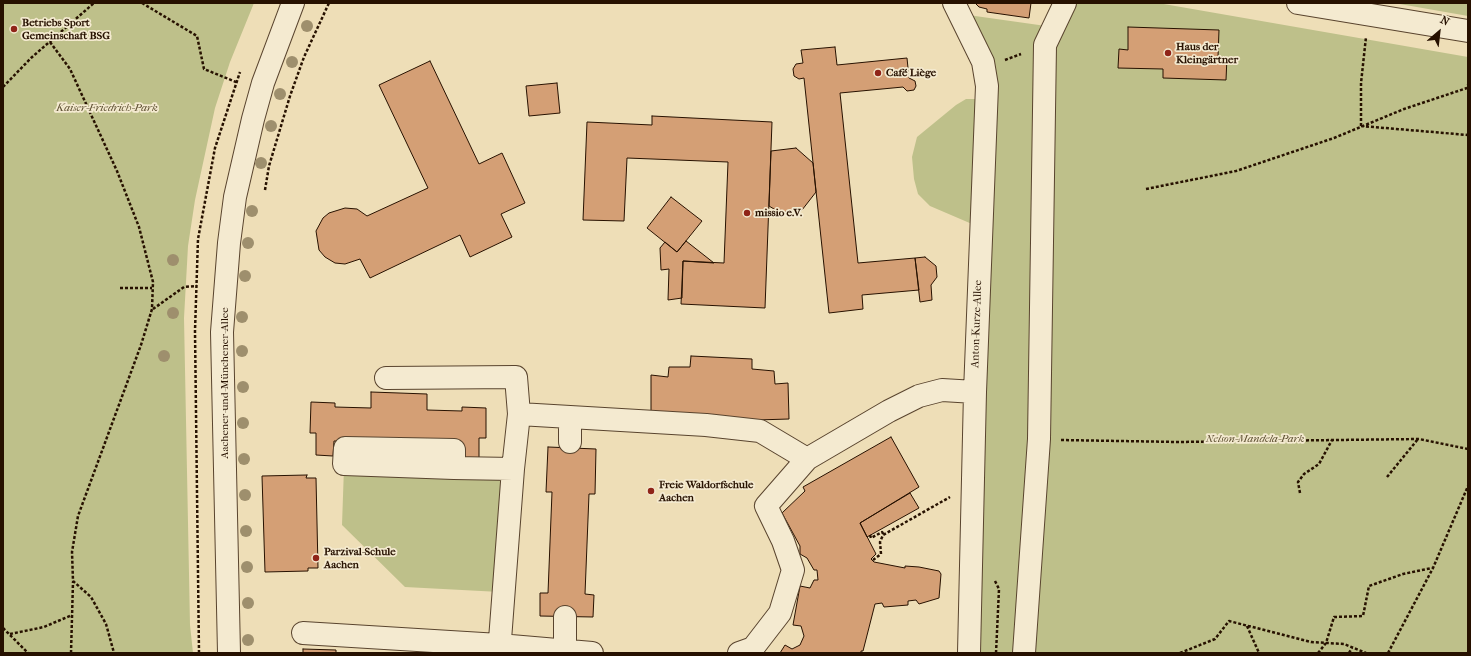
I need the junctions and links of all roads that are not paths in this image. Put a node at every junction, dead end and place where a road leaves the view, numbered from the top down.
1 (293, 3) edge
2 (954, 3) edge
3 (1065, 3) edge
4 (1298, 3) edge
5 (1468, 31) edge
6 (394, 383) dead end
7 (975, 392) junction
8 (518, 414) junction
9 (570, 418) junction
10 (570, 442) dead end
11 (807, 459) junction
12 (454, 468) dead end
13 (514, 469) junction
14 (565, 617) dead end
15 (303, 633) dead end
16 (499, 649) edge
17 (565, 650) junction
18 (229, 653) edge
19 (592, 653) edge
20 (739, 653) edge
21 (969, 653) edge
22 (1024, 653) edge

1 - 18 street, Aachener-und-Münchener-Allee
2 - 7 street, Anton-Kurze-Allee
3 - 22 street
4 - 5 street
6 - 8 street
7 - 11 street
7 - 21 street, Anton-Kurze-Allee
8 - 9 street
8 - 13 street
9 - 10 street
9 - 11 street
11 - 20 street
12 - 13 street
13 - 16 street
14 - 17 street
15 - 16 street
16 - 17 street
17 - 19 street

